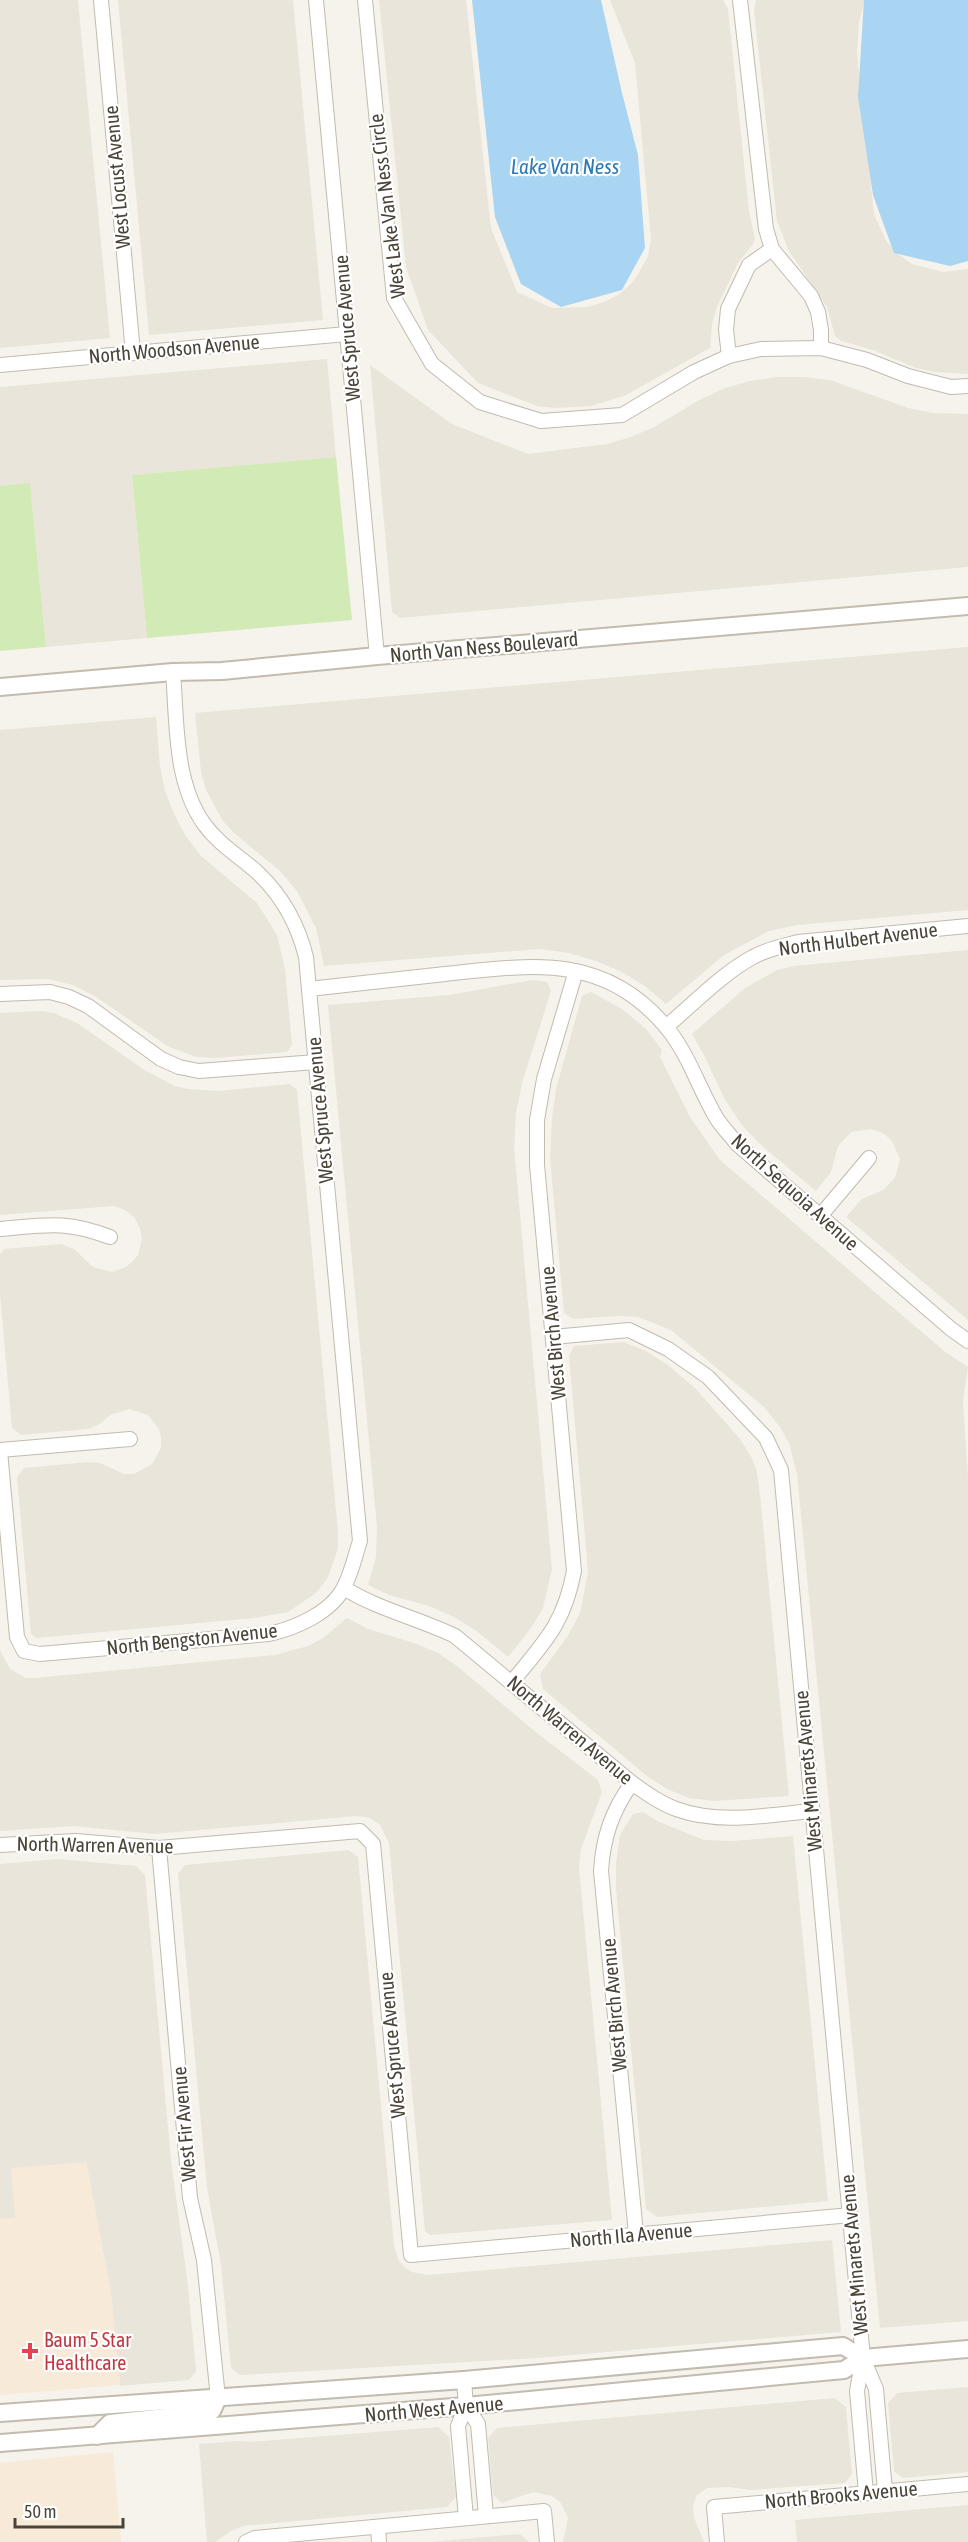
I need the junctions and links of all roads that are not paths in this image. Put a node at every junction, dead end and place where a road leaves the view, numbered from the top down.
1 (101, 0) edge
2 (316, 0) edge
3 (365, 0) edge
4 (740, 0) edge
5 (772, 249) junction
6 (347, 334) junction
7 (821, 348) junction
8 (133, 353) junction
9 (729, 356) junction
10 (0, 365) edge
11 (968, 386) edge
12 (968, 606) edge
13 (377, 656) junction
14 (173, 672) junction
15 (0, 687) edge
16 (968, 926) edge
17 (576, 971) junction
18 (309, 989) junction
19 (0, 994) edge
20 (666, 1027) junction
21 (315, 1062) junction
22 (869, 1158) dead end
23 (820, 1215) junction
24 (0, 1229) edge
25 (110, 1237) dead end
26 (553, 1337) junction
27 (968, 1341) edge
28 (130, 1439) dead end
29 (0, 1450) edge
30 (344, 1588) junction
31 (512, 1682) junction
32 (632, 1783) junction
33 (812, 1811) junction
34 (368, 1836) joint
35 (0, 1845) edge
36 (159, 1848) junction
37 (851, 2215) junction
38 (636, 2234) junction
39 (411, 2255) joint
40 (968, 2349) edge
41 (863, 2358) junction
42 (464, 2380) junction
43 (218, 2398) junction
44 (466, 2406) junction
45 (0, 2413) edge
46 (97, 2436) junction
47 (0, 2443) edge
48 (968, 2484) edge
49 (885, 2491) junction
50 (866, 2493) junction
51 (486, 2516) junction
52 (466, 2518) junction
53 (378, 2527) junction
54 (246, 2542) edge
55 (379, 2542) edge
56 (547, 2542) edge
57 (717, 2542) edge

1 - 8 street, West Locust Avenue
2 - 6 street, West Spruce Avenue
3 - 9 street, West Lake Van Ness Circle
4 - 5 street
5 - 7 street
5 - 9 street
6 - 8 street, North Woodson Avenue
6 - 13 street, West Spruce Avenue
7 - 9 street, West Lake Van Ness Circle
7 - 11 street, West Lake Van Ness Circle
8 - 10 street, North Woodson Avenue
12 - 13 street, North Van Ness Boulevard
13 - 14 street, North Van Ness Boulevard
14 - 15 street, North Van Ness Boulevard
14 - 18 street, West Spruce Avenue
16 - 20 street, North Hulbert Avenue
17 - 18 street, North Sequoia Avenue
17 - 20 street, North Sequoia Avenue
17 - 26 street, West Birch Avenue
18 - 21 street, West Spruce Avenue
19 - 21 street
20 - 23 street, North Sequoia Avenue
21 - 30 street, West Spruce Avenue
22 - 23 street
23 - 27 street, North Sequoia Avenue
24 - 25 street
26 - 31 street, West Birch Avenue
26 - 33 street, West Minarets Avenue
28 - 29 street
29 - 30 street, North Bengston Avenue
30 - 31 street, North Warren Avenue
31 - 32 street, North Warren Avenue
32 - 33 street, North Warren Avenue
32 - 38 street, West Birch Avenue
33 - 37 street, West Minarets Avenue
34 - 36 street, North Warren Avenue
34 - 39 street, West Spruce Avenue
35 - 36 street, North Warren Avenue
36 - 43 street, West Fir Avenue
37 - 38 street, North Ila Avenue
37 - 41 street, West Minarets Avenue
38 - 39 street, North Ila Avenue
40 - 41 street, North West Avenue
41 - 42 street, North West Avenue
41 - 44 street, North West Avenue
41 - 49 street, West Minarets Avenue
41 - 50 street, West Minarets Avenue
42 - 43 street, North West Avenue
42 - 44 street
43 - 45 street, North West Avenue
43 - 46 street
44 - 46 street, North West Avenue
44 - 51 street
44 - 52 street
46 - 47 street, North West Avenue
48 - 49 street, North Brooks Avenue
49 - 50 street, North Brooks Avenue
50 - 57 street, North Brooks Avenue
51 - 52 street
51 - 56 street
52 - 53 street
53 - 54 street
53 - 55 street

